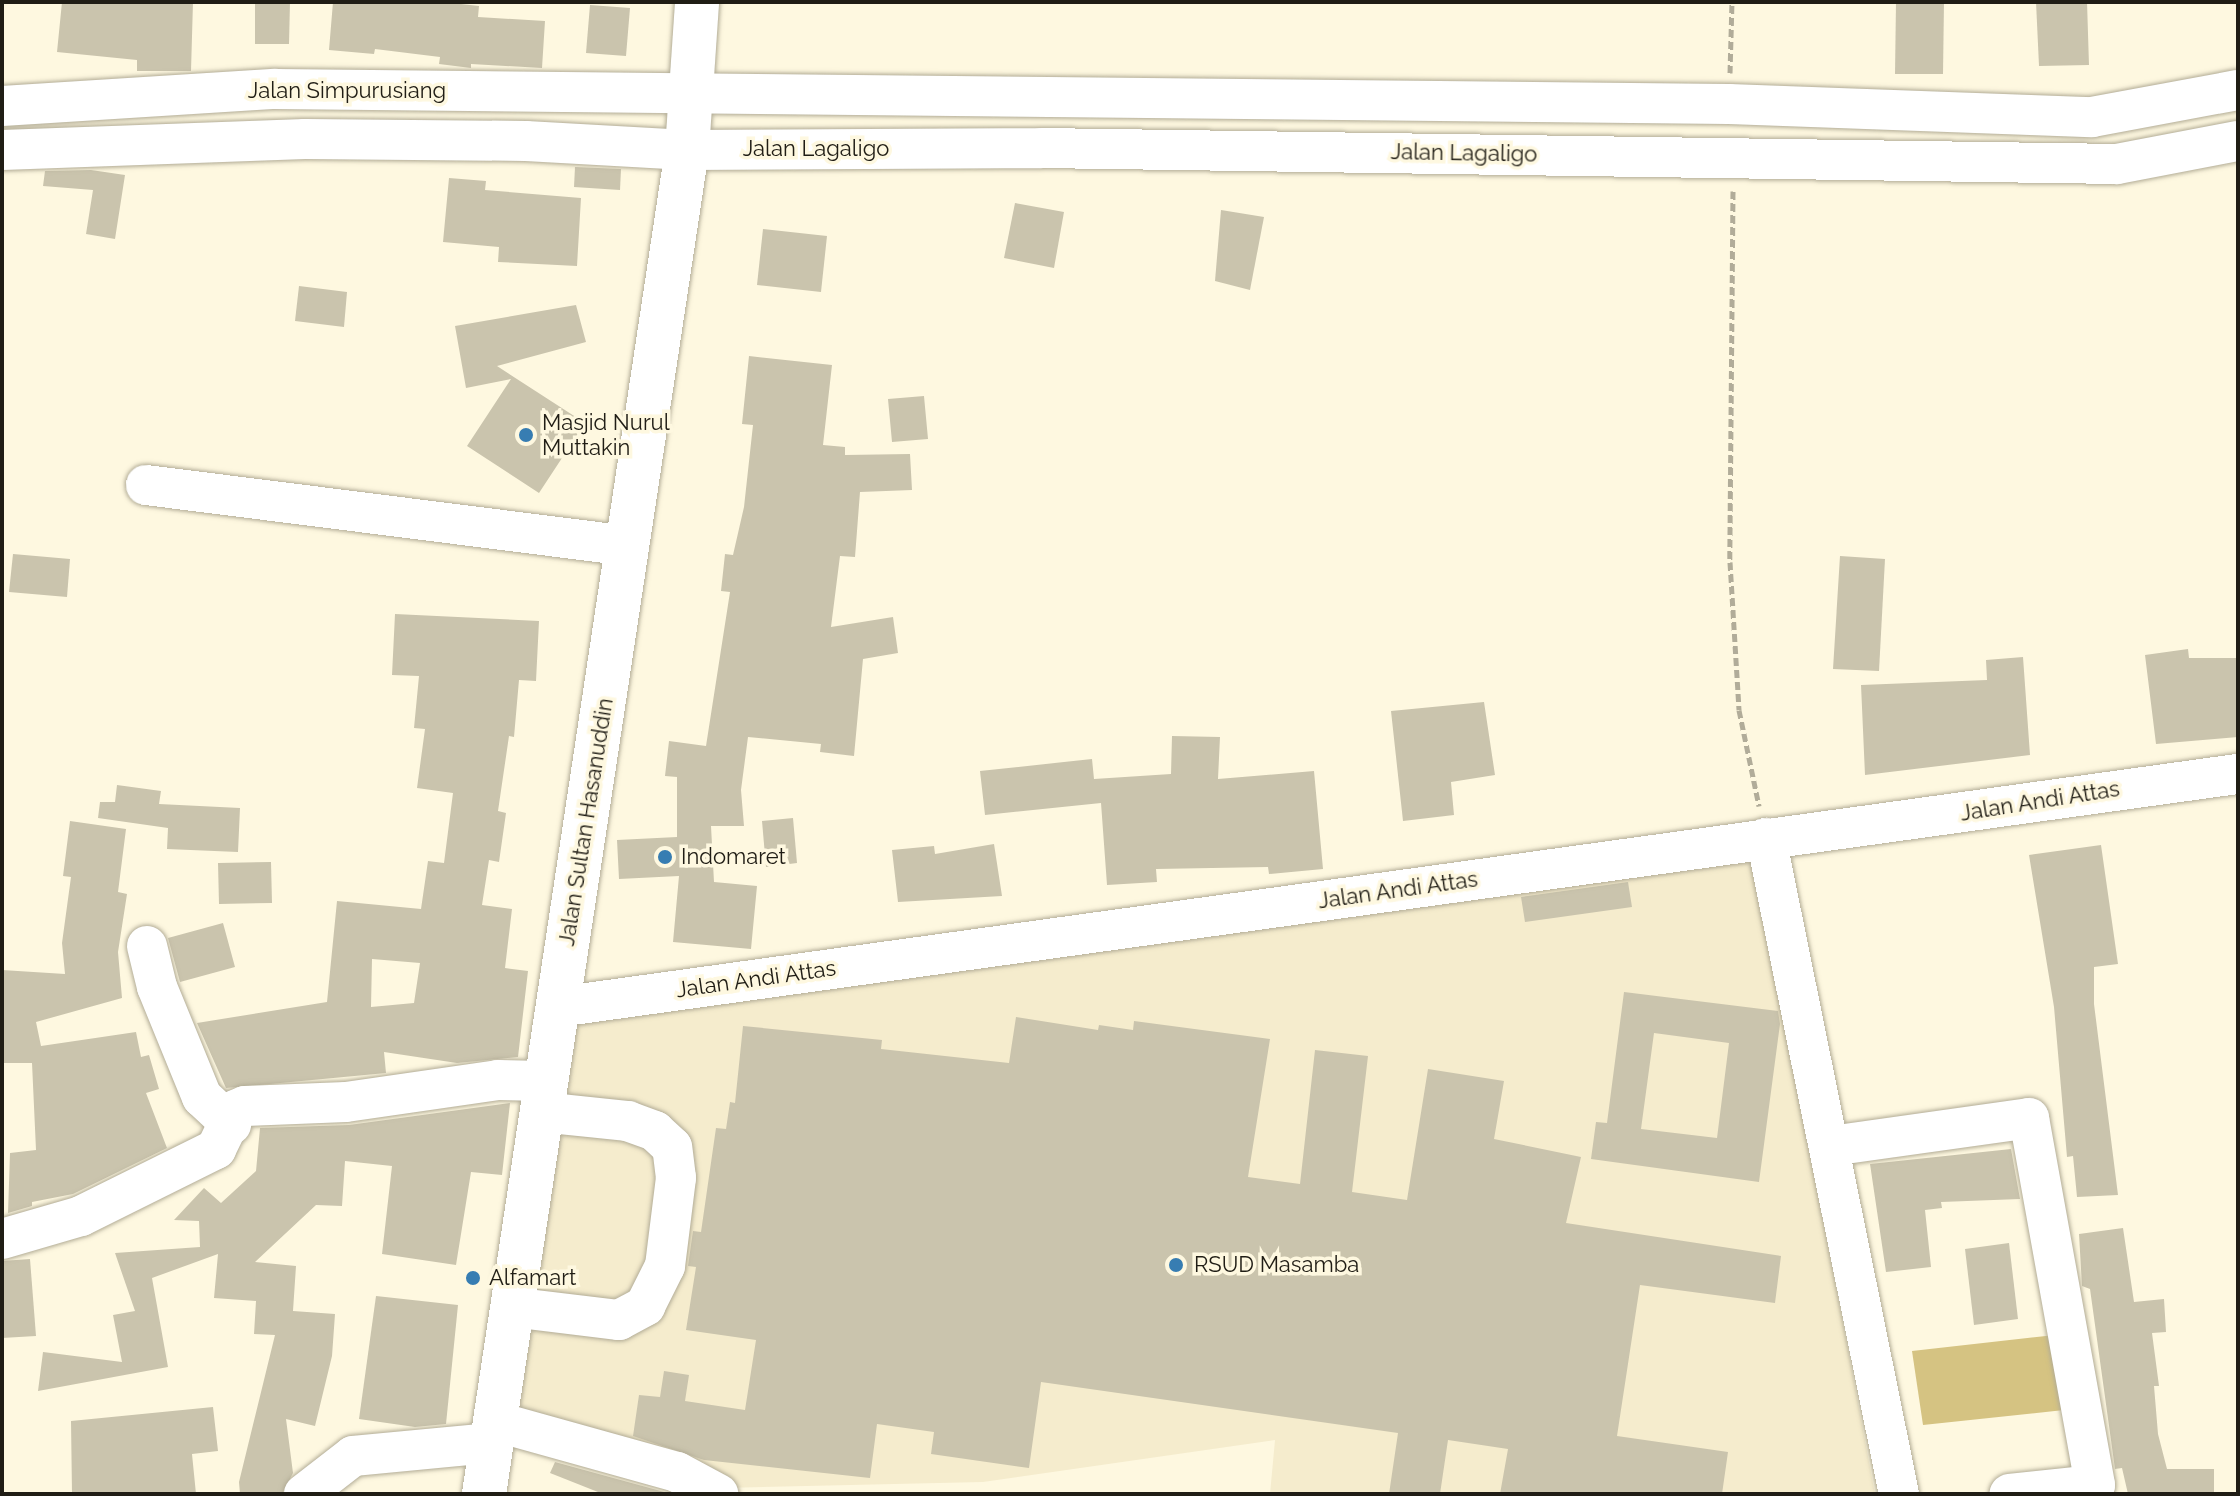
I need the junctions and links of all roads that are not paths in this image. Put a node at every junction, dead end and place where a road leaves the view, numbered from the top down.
1 (697, 2) edge
2 (2238, 90) edge
3 (692, 93) junction
4 (2, 106) edge
5 (2238, 141) edge
6 (2, 150) edge
7 (687, 150) junction
8 (146, 485) dead end
9 (627, 546) junction
10 (2238, 774) edge
11 (1766, 838) junction
12 (147, 946) dead end
13 (558, 1007) junction
14 (542, 1096) junction
15 (231, 1124) junction
16 (1831, 1146) junction
17 (2, 1239) edge
18 (511, 1307) junction
19 (492, 1432) junction
20 (304, 1494) edge
21 (484, 1494) edge
22 (718, 1494) edge
23 (1899, 1494) edge
24 (2009, 1494) edge

1 - 3 highway, Jalan Sultan Hasanuddin
2 - 3 street
3 - 4 street, Jalan Simpurusiang
3 - 7 highway, Jalan Sultan Hasanuddin
5 - 7 street, Jalan Lagaligo
6 - 7 street
7 - 9 highway, Jalan Sultan Hasanuddin
8 - 9 street
9 - 13 highway, Jalan Sultan Hasanuddin
10 - 11 street, Jalan Andi Attas
11 - 13 street, Jalan Andi Attas
11 - 16 street
12 - 15 street
13 - 14 highway, Jalan Sultan Hasanuddin
14 - 15 street
14 - 18 highway, Jalan Sultan Hasanuddin
14 - 18 street
15 - 17 street
16 - 23 street
16 - 24 street
18 - 19 highway, Jalan Sultan Hasanuddin
19 - 20 street
19 - 21 highway, Jalan Sultan Hasanuddin
19 - 22 street

